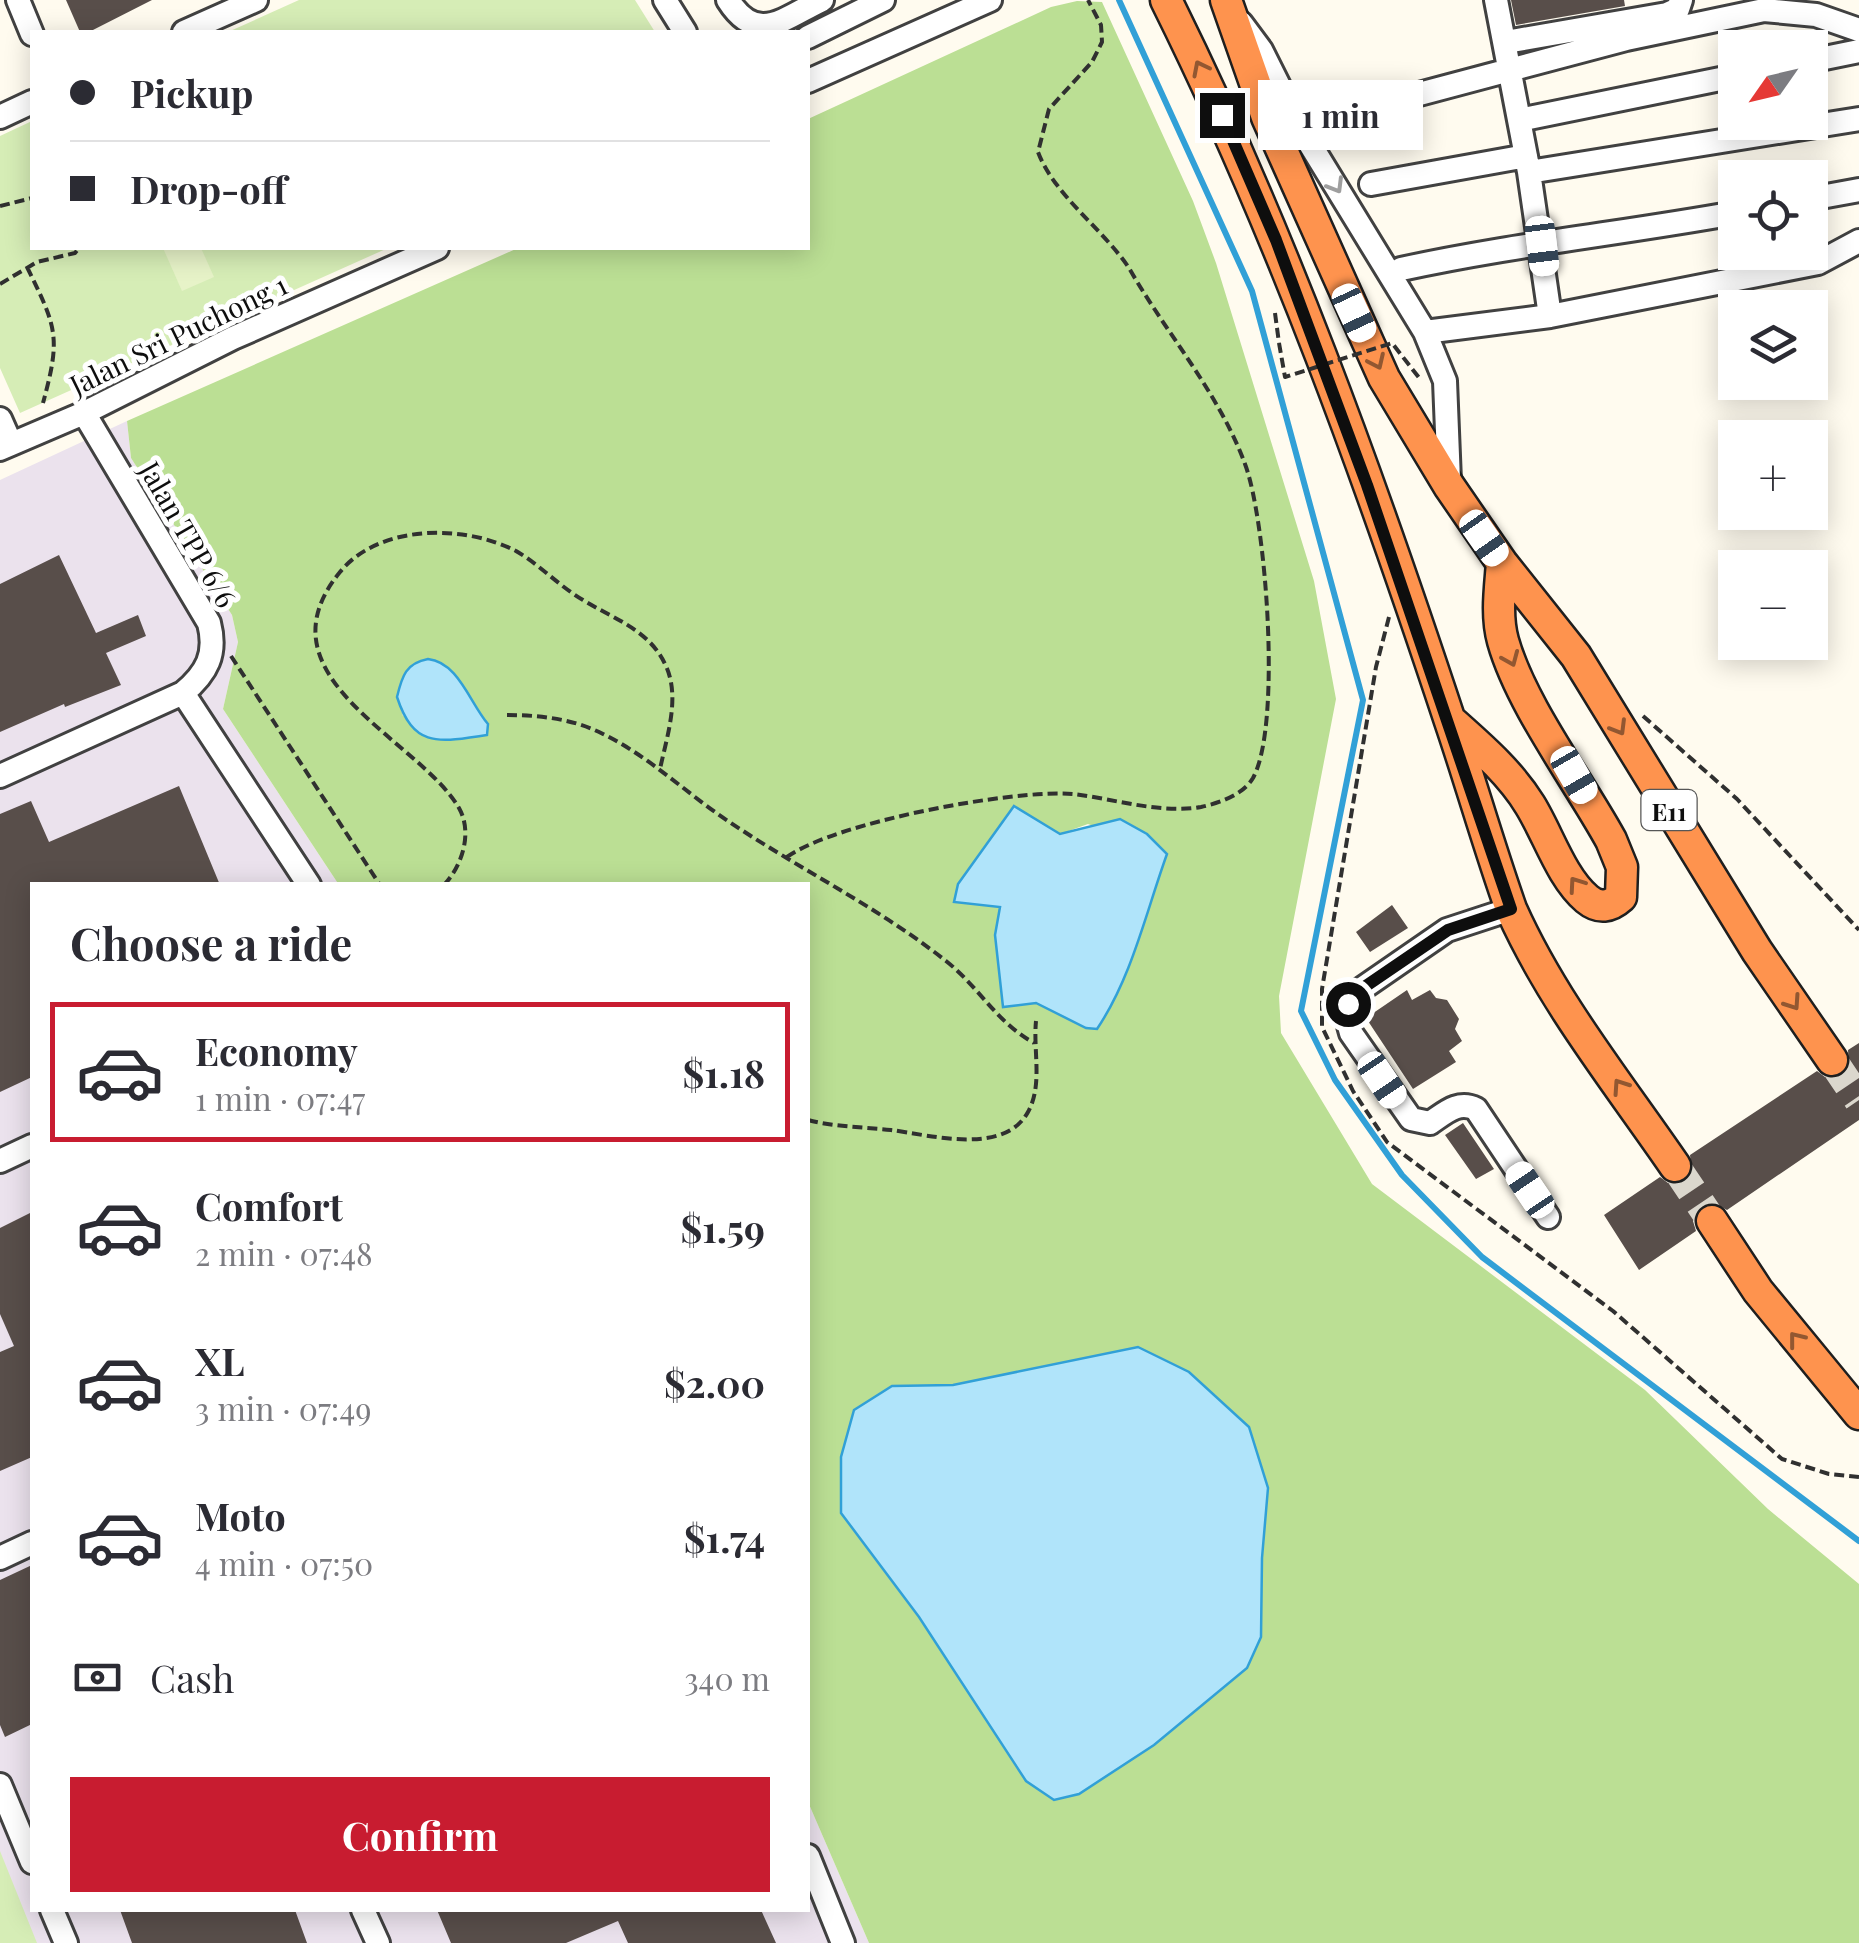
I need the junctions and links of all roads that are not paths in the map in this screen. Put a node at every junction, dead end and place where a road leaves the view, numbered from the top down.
1 (18, 0) edge
2 (256, 0) edge
3 (666, 0) edge
4 (728, 0) edge
5 (822, 0) edge
6 (883, 0) edge
7 (990, 0) edge
8 (1166, 0) edge
9 (1496, 0) edge
10 (1680, 0) edge
11 (228, 6) edge
12 (1229, 7) edge
13 (30, 30) edge
14 (187, 30) edge
15 (684, 30) edge
16 (1859, 30) edge
17 (810, 35) edge
18 (1506, 42) junction
19 (1859, 51) edge
20 (1828, 57) edge
21 (1511, 69) junction
22 (1718, 79) edge
23 (810, 80) edge
24 (30, 103) edge
25 (0, 117) edge
26 (1859, 119) edge
27 (1519, 120) junction
28 (1299, 126) junction
29 (1527, 164) junction
30 (1370, 184) dead end
31 (1859, 190) edge
32 (1828, 196) edge
33 (1718, 215) edge
34 (1859, 241) edge
35 (1542, 246) junction
36 (432, 250) edge
37 (1400, 269) dead end
38 (1550, 316) junction
39 (1425, 332) junction
40 (84, 413) junction
41 (0, 420) edge
42 (6, 447) edge
43 (1449, 486) junction
44 (1502, 563) junction
45 (183, 693) junction
46 (1450, 720) junction
47 (0, 776) edge
48 (307, 882) edge
49 (1511, 909) junction
50 (1832, 1060) tunnel mouth
51 (30, 1147) edge
52 (0, 1161) edge
53 (1674, 1166) tunnel mouth
54 (1548, 1217) dead end
55 (1712, 1221) tunnel mouth
56 (1859, 1414) edge
57 (30, 1544) edge
58 (0, 1558) edge
59 (0, 1785) edge
60 (30, 1857) edge
61 (810, 1861) edge
62 (53, 1912) edge
63 (365, 1912) edge
64 (66, 1943) edge
65 (378, 1943) edge
66 (843, 1943) edge

1 - 13 street
2 - 11 street
3 - 15 street
4 - 5 street
6 - 17 street
7 - 23 street
46 -> 8 highway
9 - 18 street
10 - 18 street
11 - 14 street
12 - 28 street
12 -> 43 highway, E11
16 - 21 street
18 - 21 street
19 - 20 street
21 - 27 street
21 - 28 street
22 - 27 street
24 - 25 street
26 - 29 street
27 - 29 street
28 -> 39 street
29 - 30 street
29 - 35 street
31 - 32 street
33 - 35 street
34 - 38 street
35 - 37 street
35 - 38 street
36 - 40 street, Jalan Sri Puchong 1
38 - 39 street
39 - 43 street
40 - 42 street, Jalan Sri Puchong 1
40 - 45 street, Jalan TPP 6/6
41 - 42 street
43 - 44 highway, E11
44 -> 46 highway
44 -> 50 highway, E11
45 - 47 street
45 - 48 street
46 - 49 highway
53 -> 49 highway
49 - 54 street
51 - 52 street
56 -> 55 highway
57 - 58 street
59 - 60 street
61 - 66 street
62 - 64 street
63 - 65 street

